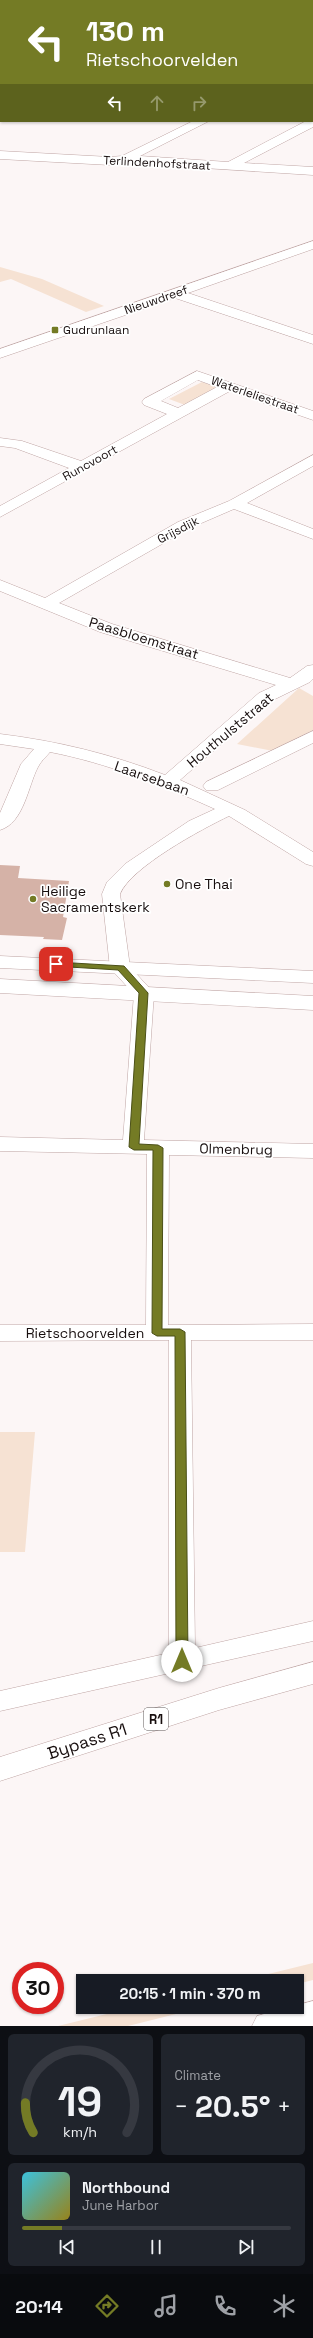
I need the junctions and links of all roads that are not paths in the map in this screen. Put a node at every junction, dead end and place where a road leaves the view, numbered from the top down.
1 (201, 122) edge
2 (313, 122) edge
3 (0, 155) edge
4 (125, 159) junction
5 (228, 166) junction
6 (313, 171) edge
7 (313, 245) edge
8 (175, 293) junction
9 (313, 340) edge
10 (0, 354) edge
11 (229, 386) junction
12 (179, 414) junction
13 (313, 416) edge
14 (0, 442) edge
15 (313, 460) edge
16 (82, 467) junction
17 (234, 504) junction
18 (0, 512) edge
19 (313, 534) edge
20 (0, 585) edge
21 (46, 604) junction
22 (305, 678) edge
23 (313, 736) edge
24 (0, 738) edge
25 (47, 745) junction
26 (169, 781) junction
27 (212, 786) dead end
28 (229, 809) junction
29 (0, 824) edge
30 (313, 860) edge
31 (0, 962) edge
32 (120, 968) junction
33 (313, 977) edge
34 (0, 986) edge
35 (144, 993) junction
36 (313, 1003) edge
37 (0, 1144) edge
38 (134, 1147) junction
39 (158, 1148) junction
40 (313, 1151) edge
41 (313, 1332) edge
42 (0, 1333) edge
43 (169, 1333) junction
44 (313, 1631) edge
45 (182, 1661) junction
46 (313, 1673) edge
47 (0, 1701) edge
48 (0, 1769) edge
49 (313, 2015) edge
50 (268, 2026) edge

1 - 4 street
2 - 5 street
3 - 4 street, Terlindenhofstraat
4 - 5 street, Terlindenhofstraat
5 - 6 street, Terlindenhofstraat
7 - 8 street, Nieuwdreef
8 - 9 street
8 - 10 street, Nieuwdreef
11 - 12 street, Runcvoort
11 - 12 street, Waterleliestraat
11 - 13 street, Waterleliestraat
12 - 16 street, Runcvoort
14 - 16 street
15 - 17 street, Grijsdijk
16 - 18 street, Runcvoort
17 - 19 street
17 - 21 street, Grijsdijk
20 - 21 street, Paasbloemstraat
21 - 22 street, Paasbloemstraat
22 - 26 street, Houthulststraat
23 - 27 street
24 - 25 street, Laarsebaan
25 - 26 street, Laarsebaan
25 - 29 street
26 - 28 street, Laarsebaan
28 - 30 street, Laarsebaan
28 - 32 street
31 - 32 main road
32 - 33 main road
32 - 35 street
34 - 35 main road
35 - 36 main road
35 - 38 street
37 - 38 street, Olmenbrug
38 - 39 street, Olmenbrug
39 - 40 street, Olmenbrug
39 - 43 street
41 - 43 street, Rietschoorvelden
42 - 43 street, Rietschoorvelden
43 - 45 street
44 - 45 street
45 - 47 street
46 - 48 main road, Bypass R1 / R1
49 - 50 main road

